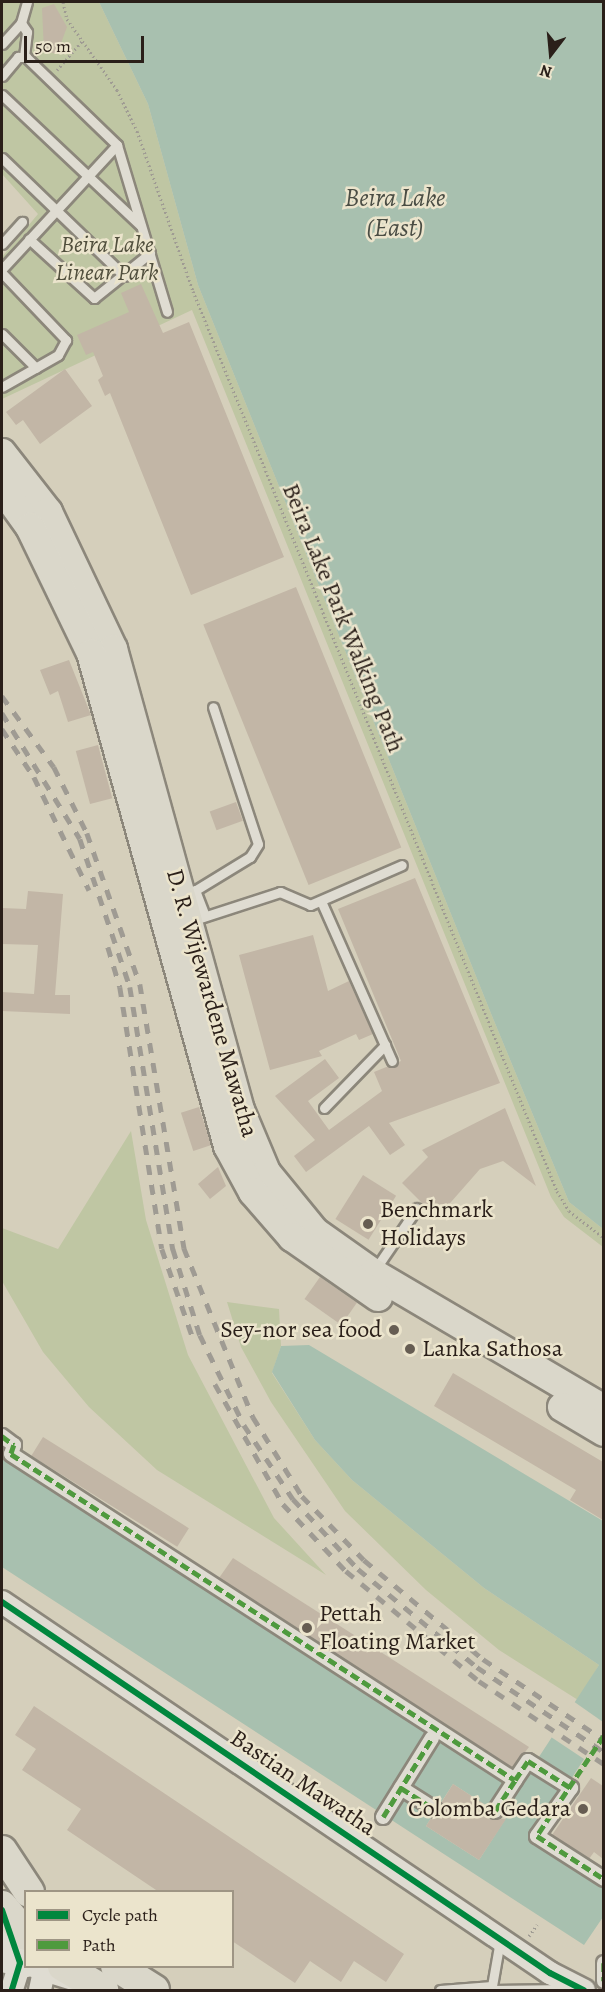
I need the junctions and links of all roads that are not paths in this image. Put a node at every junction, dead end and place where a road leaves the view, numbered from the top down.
1 (27, 2) edge
2 (21, 23) junction
3 (2, 44) edge
4 (24, 56) junction
5 (2, 76) edge
6 (2, 95) edge
7 (117, 145) junction
8 (2, 158) edge
9 (87, 177) junction
10 (56, 210) junction
11 (22, 222) dead end
12 (141, 227) junction
13 (29, 240) junction
14 (2, 244) edge
15 (150, 253) junction
16 (2, 271) edge
17 (124, 276) junction
18 (167, 312) dead end
19 (2, 334) edge
20 (36, 368) junction
21 (2, 387) edge
22 (2, 453) edge
23 (2, 488) edge
24 (213, 708) dead end
25 (402, 865) dead end
26 (321, 901) junction
27 (192, 907) junction
28 (385, 1045) junction
29 (392, 1061) dead end
30 (324, 1108) dead end
31 (417, 1208) dead end
32 (373, 1273) junction
33 (603, 1409) edge
34 (603, 1432) edge
35 (2, 1436) edge
36 (2, 1602) edge
37 (432, 1738) dead end
38 (515, 1780) junction
39 (401, 1788) junction
40 (436, 1810) dead end
41 (495, 1811) dead end
42 (383, 1817) dead end
43 (4, 1857) edge
44 (603, 1879) edge
45 (27, 1890) edge
46 (24, 1906) edge
47 (2, 1908) edge
48 (501, 1937) junction
49 (24, 1946) edge
50 (603, 1963) edge
51 (31, 1968) edge
52 (45, 1968) edge
53 (119, 1968) edge
54 (603, 1981) edge
55 (96, 1987) edge
56 (492, 1988) edge
57 (12, 1990) edge
58 (154, 1990) edge
59 (440, 1990) edge
60 (565, 1990) edge
61 (584, 1990) edge

1 - 2 lane
2 - 3 lane
2 - 4 lane
4 - 5 lane
4 - 7 lane
6 - 9 lane
7 - 9 lane
7 - 12 lane
8 - 10 lane
9 - 10 lane
9 - 12 lane
10 - 13 lane
10 - 17 lane
11 - 14 lane
12 - 15 lane
13 - 16 lane
13 - 17 lane
15 - 17 lane
15 - 18 lane
16 - 20 lane
19 - 20 lane
20 - 21 lane
22 - 27 main road, D. R. Wijewardene Mawatha
23 - 34 main road, D. R. Wijewardene Mawatha
24 - 27 lane
25 - 26 lane
26 - 27 lane
26 - 28 lane
27 - 32 main road, D. R. Wijewardene Mawatha
28 - 29 lane
28 - 30 lane
31 - 32 lane
32 - 33 main road, D. R. Wijewardene Mawatha
35 - 38 street
36 - 48 street, Bastian Mawatha
37 - 39 street
38 - 41 street
38 - 44 street
39 - 40 street
39 - 42 street
43 - 45 highway
43 - 46 street
47 - 49 highway
48 - 56 lane
48 - 60 street, Bastian Mawatha
50 - 54 street
51 - 57 street
52 - 55 highway
53 - 58 highway
56 - 59 lane
56 - 60 lane
60 - 61 street

